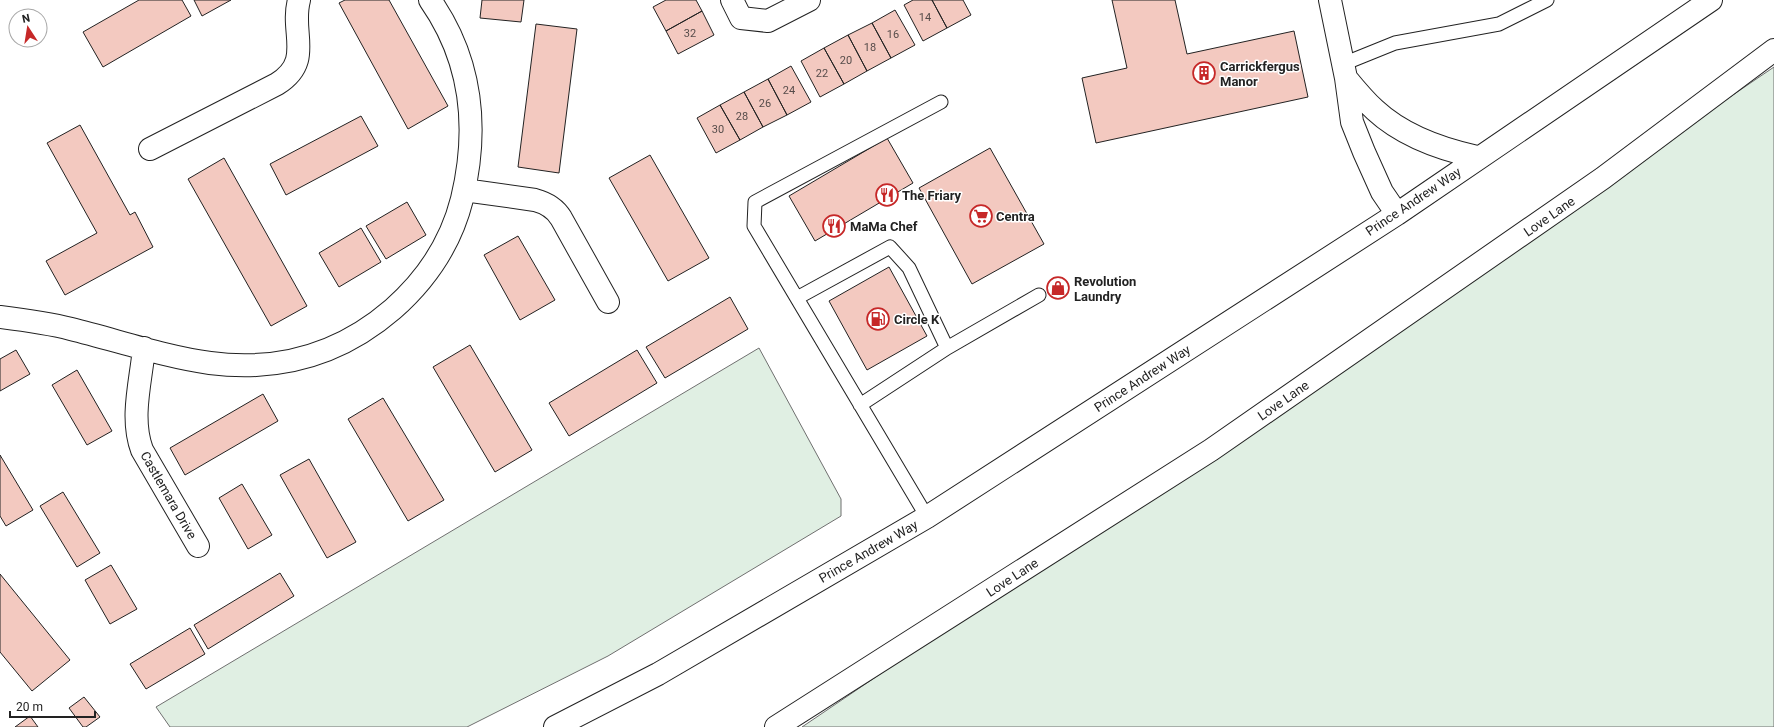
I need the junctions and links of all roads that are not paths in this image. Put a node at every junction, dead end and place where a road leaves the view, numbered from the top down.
1 (300, 0) edge
2 (430, 0) edge
3 (732, 0) edge
4 (809, 0) edge
5 (1330, 0) edge
6 (1547, 0) edge
7 (1711, 0) edge
8 (1774, 50) edge
9 (1344, 71) junction
10 (941, 102) dead end
11 (150, 149) dead end
12 (1477, 157) junction
13 (464, 190) junction
14 (1396, 214) junction
15 (1039, 294) dead end
16 (797, 298) junction
17 (608, 302) dead end
18 (0, 317) edge
19 (144, 348) junction
20 (947, 348) junction
21 (860, 404) junction
22 (927, 517) junction
23 (198, 546) dead end
24 (555, 727) edge
25 (776, 727) edge

1 - 11 street
2 - 13 street
3 - 4 street
5 - 9 street
6 - 9 lane
7 - 12 street, Prince Andrew Way
8 - 25 street, Love Lane
9 - 12 street
9 - 14 street
10 - 16 lane
12 - 14 street, Prince Andrew Way
13 - 17 street
13 - 19 street
14 - 22 street, Prince Andrew Way
15 - 20 lane
16 - 20 lane
16 - 21 lane
18 - 19 street
19 - 23 street, Castlemara Drive
20 - 21 lane
21 - 22 lane
22 - 24 street, Prince Andrew Way

